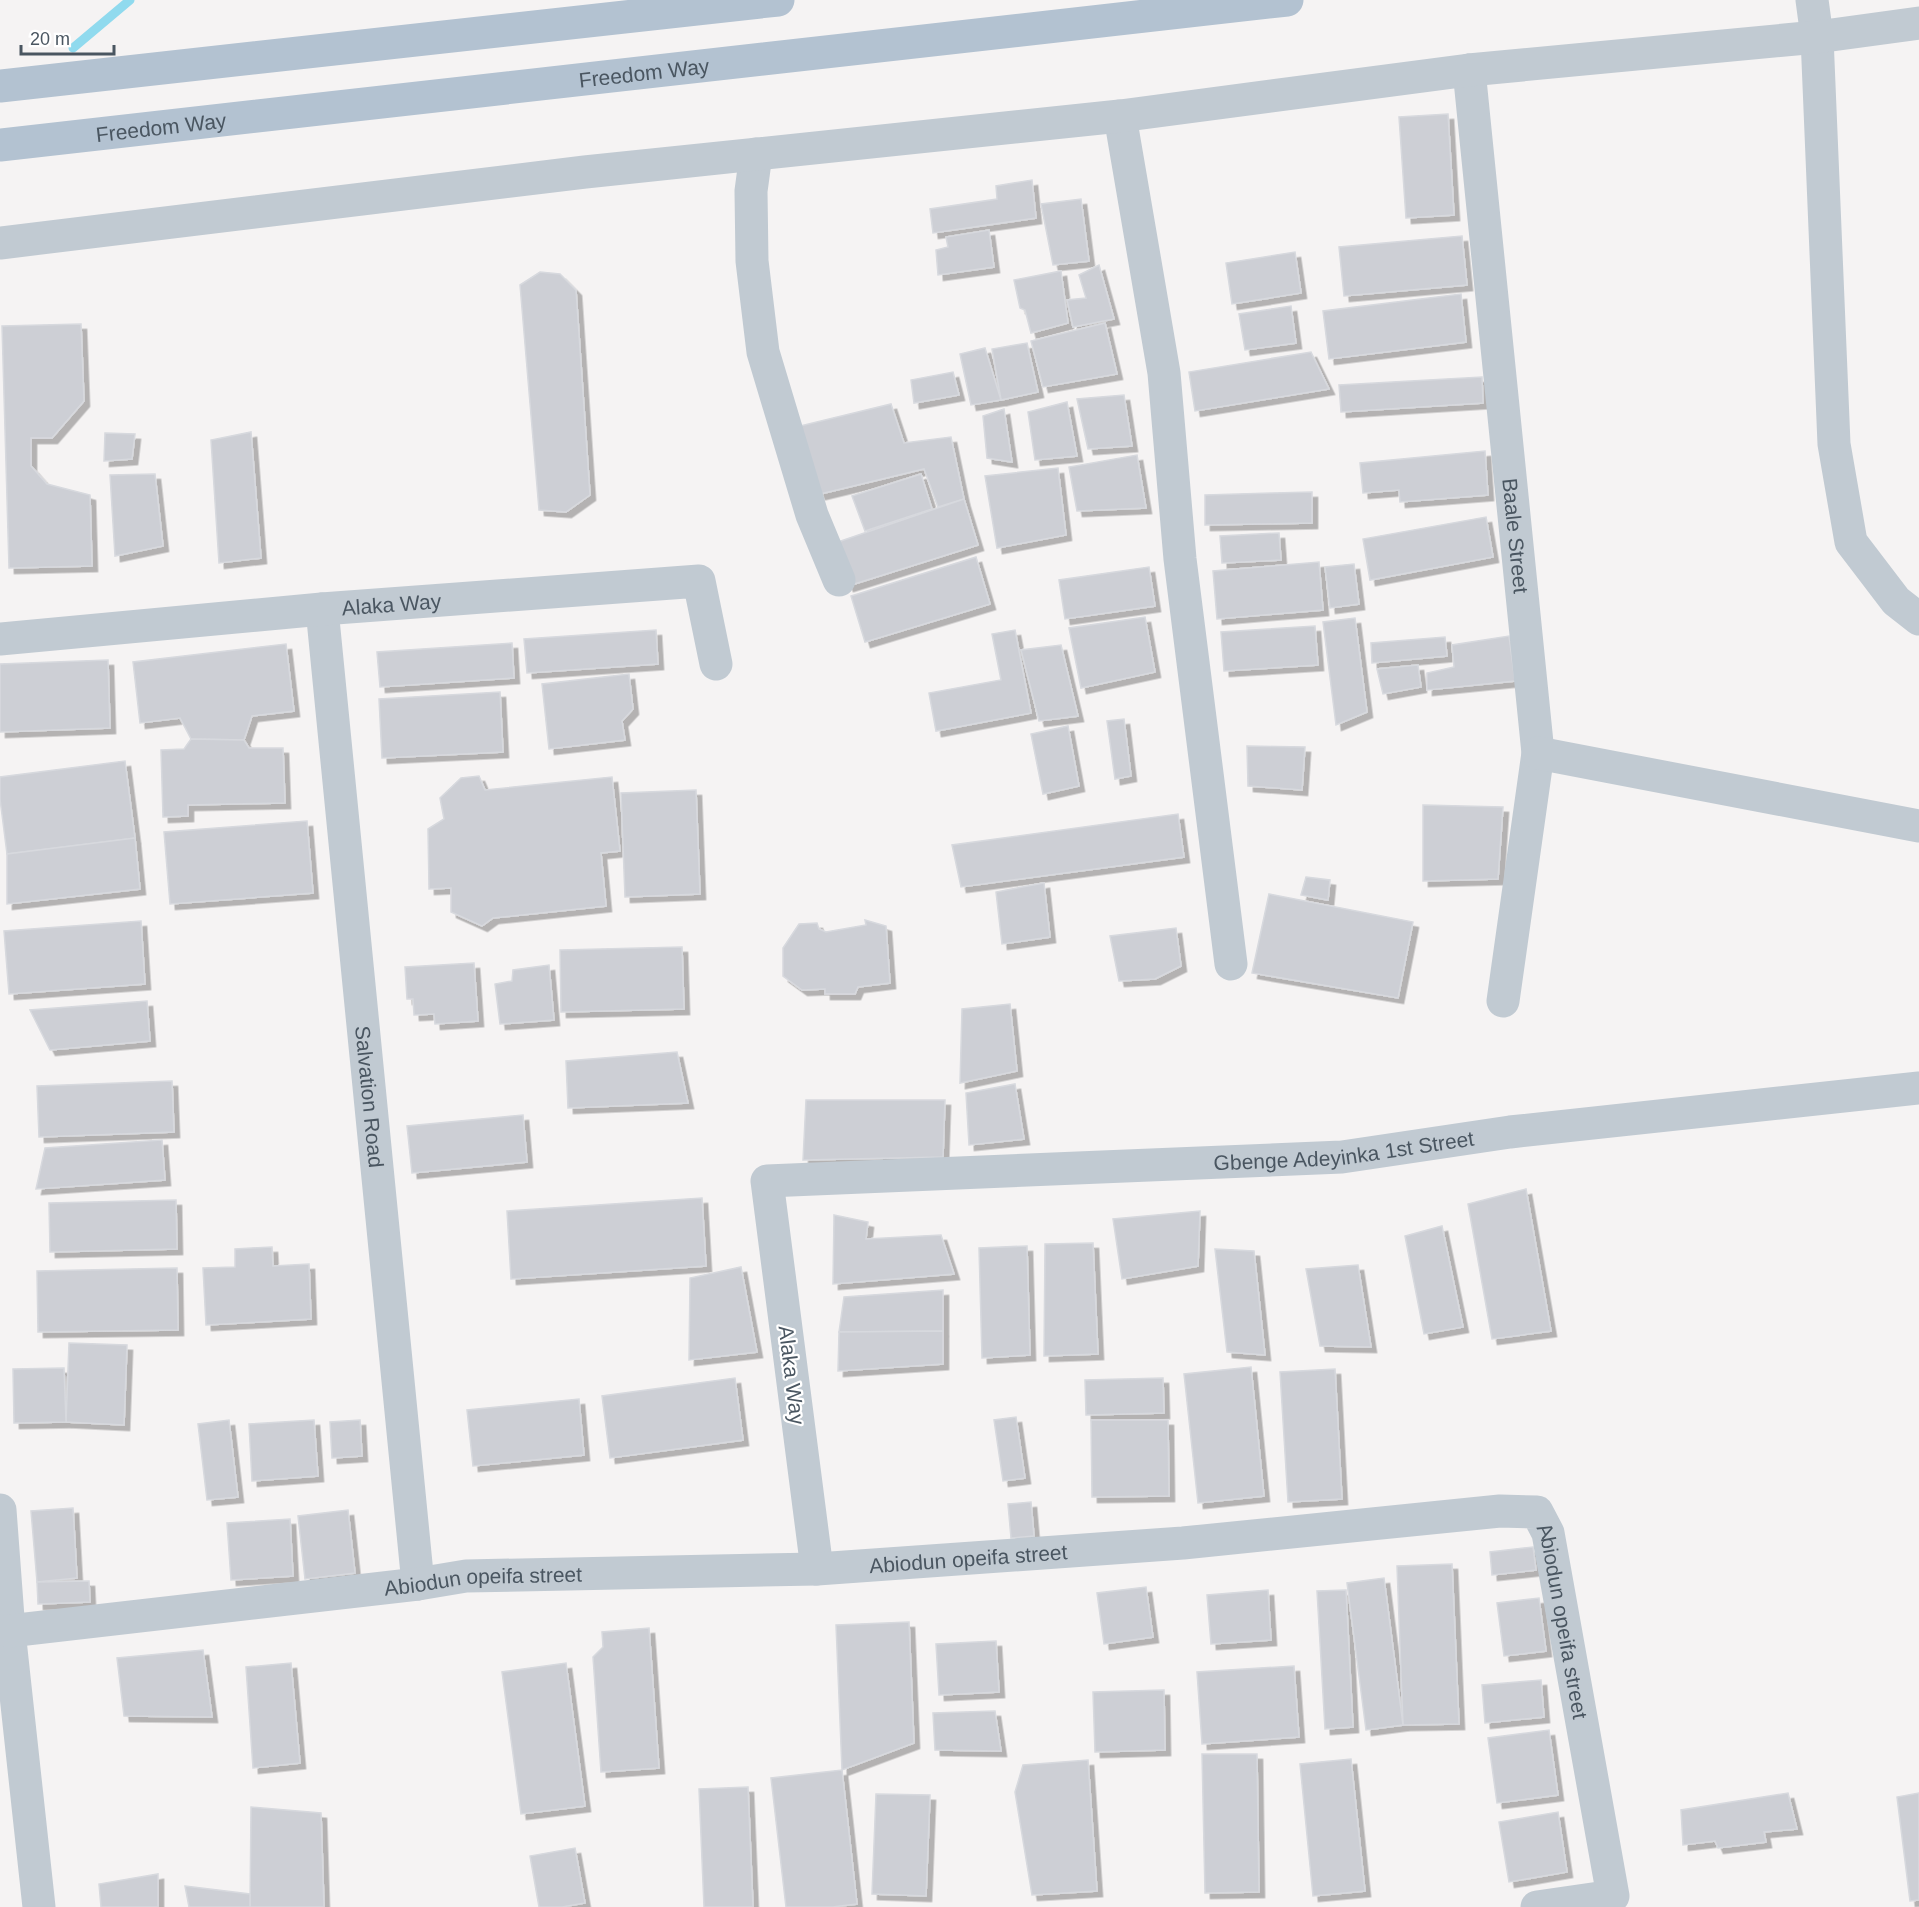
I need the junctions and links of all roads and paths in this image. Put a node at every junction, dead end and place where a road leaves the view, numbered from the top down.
1 (778, 0) edge
2 (1287, 0) edge
3 (1812, 0) edge
4 (1919, 23) edge
5 (1817, 37) junction
6 (1469, 70) junction
7 (0, 86) edge
8 (1120, 116) junction
9 (0, 145) edge
10 (756, 154) junction
11 (0, 243) edge
12 (839, 580) dead end
13 (322, 609) junction
14 (1919, 619) edge
15 (0, 639) edge
16 (716, 664) dead end
17 (1538, 753) junction
18 (1919, 826) edge
19 (1231, 964) dead end
20 (1503, 1000) dead end
21 (1919, 1088) edge
22 (767, 1181) joint
23 (0, 1510) edge
24 (817, 1569) junction
25 (418, 1584) junction
26 (9, 1631) junction
27 (39, 1907) edge
28 (1537, 1907) edge

1 - 7 main road
2 - 9 main road, Freedom Way
3 - 5 street
4 - 5 street
5 - 6 street
5 - 14 street
6 - 8 street
6 - 17 street, Baale Street
8 - 10 street
8 - 19 street
10 - 11 street
10 - 12 street
13 - 15 street, Alaka Way
13 - 16 street, Alaka Way
13 - 25 street, Salvation Road
17 - 18 street
17 - 20 street, Baale Street
21 - 22 street, Gbenge Adeyinka 1st Street
22 - 24 street, Alaka Way
23 - 26 street
24 - 25 street, Abiodun opeifa street
24 - 28 street, Abiodun opeifa street
25 - 26 street, Abiodun opeifa street
26 - 27 street

